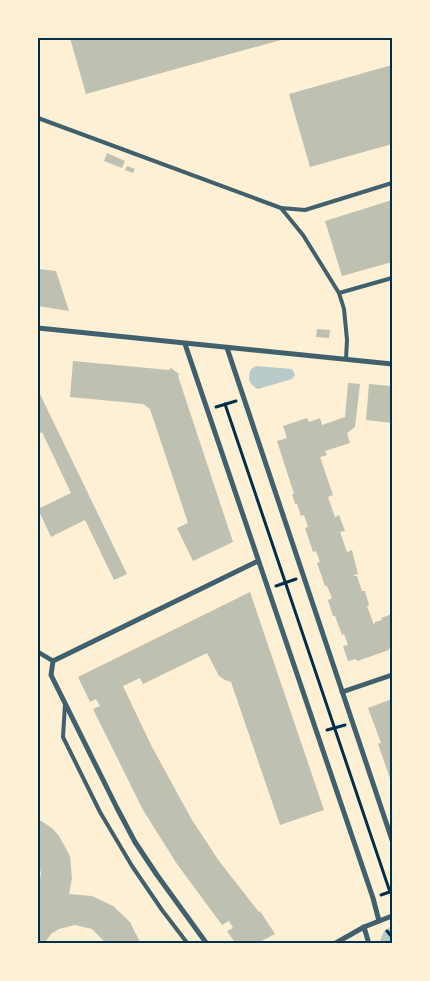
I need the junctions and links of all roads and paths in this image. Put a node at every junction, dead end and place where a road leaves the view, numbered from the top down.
1 (38, 118) edge
2 (392, 183) edge
3 (281, 208) junction
4 (392, 278) edge
5 (339, 293) junction
6 (38, 328) edge
7 (185, 344) junction
8 (228, 348) junction
9 (346, 360) junction
10 (392, 364) edge
11 (238, 400) dead end
12 (225, 404) junction
13 (213, 408) dead end
14 (258, 561) junction
15 (299, 578) dead end
16 (285, 583) junction
17 (273, 587) dead end
18 (38, 652) edge
19 (53, 661) junction
20 (392, 675) edge
21 (342, 692) junction
22 (65, 704) junction
23 (348, 724) dead end
24 (334, 728) junction
25 (322, 732) dead end
26 (392, 840) edge
27 (391, 892) edge
28 (377, 896) dead end
29 (392, 916) edge
30 (379, 921) junction
31 (364, 927) junction
32 (387, 931) dead end
33 (392, 937) edge
34 (188, 944) edge
35 (207, 944) edge
36 (334, 944) edge
37 (368, 944) edge

1 - 3 lane
2 - 3 lane
3 - 5 lane
4 - 5 lane
5 - 9 lane
6 - 7 street
7 - 8 street
7 - 14 street
8 - 9 street
8 - 21 street
9 - 10 street
11 - 12 path
12 - 13 path
12 - 16 path
14 - 19 street
14 - 30 street
15 - 16 path
16 - 17 path
16 - 24 path
18 - 19 street
19 - 22 street
20 - 21 street
21 - 26 street
22 - 34 lane
22 - 35 street
23 - 24 path
24 - 25 path
24 - 27 path
27 - 28 path
29 - 30 street
30 - 31 street
31 - 36 street
31 - 37 street
32 - 33 path

